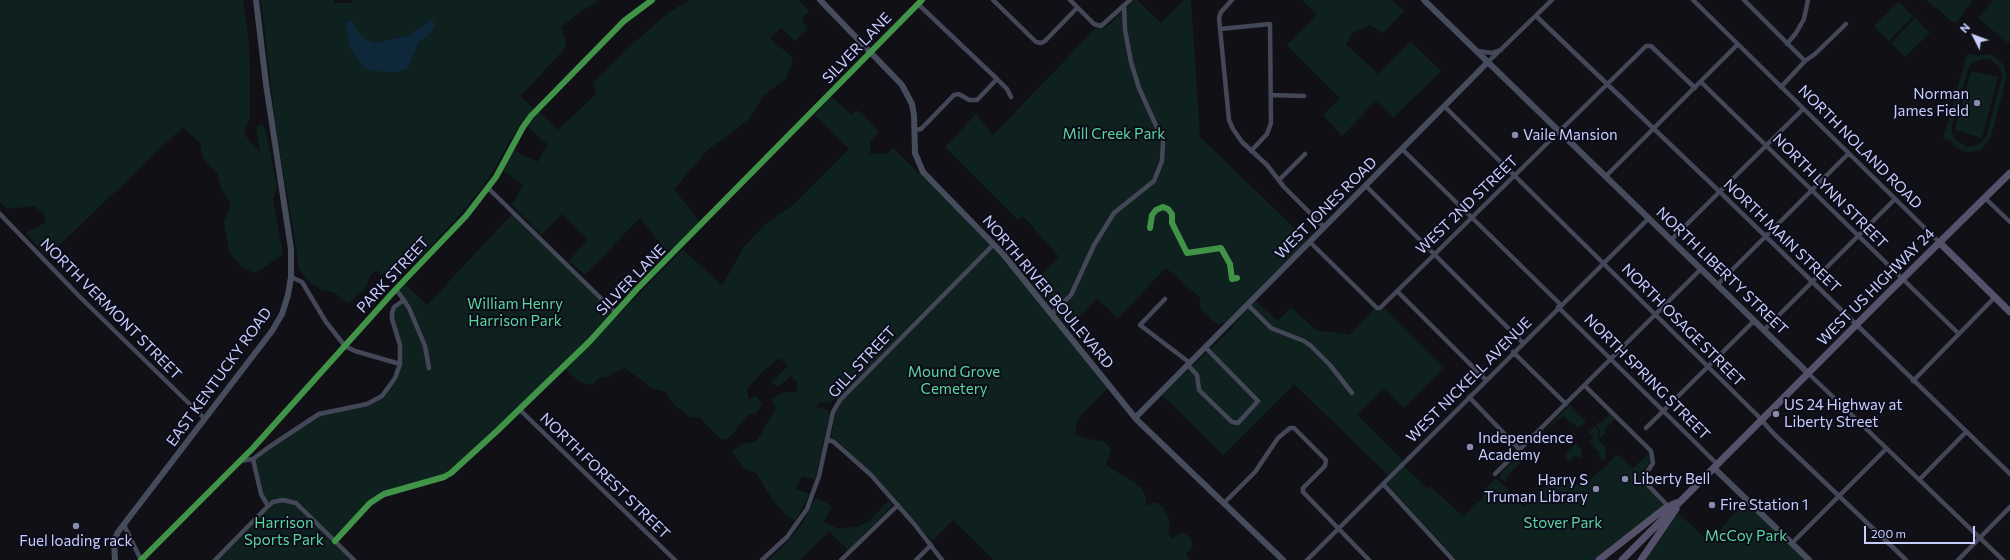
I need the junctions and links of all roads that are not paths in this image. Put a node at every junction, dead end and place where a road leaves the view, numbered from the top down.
1 (256, 0) edge
2 (652, 0) edge
3 (820, 0) edge
4 (993, 0) edge
5 (1070, 0) edge
6 (1130, 0) edge
7 (1232, 0) edge
8 (1424, 0) edge
9 (1552, 0) edge
10 (1693, 0) edge
11 (1744, 0) edge
12 (1808, 0) edge
13 (920, 2) edge
14 (1124, 6) junction
15 (1077, 8) junction
16 (1536, 16) junction
17 (1846, 24) dead end
18 (1220, 29) junction
19 (1738, 44) junction
20 (1787, 44) junction
21 (1502, 49) junction
22 (1477, 51) junction
23 (871, 52) junction
24 (1805, 61) junction
25 (1488, 62) junction
26 (997, 79) junction
27 (1701, 82) junction
28 (1607, 84) junction
29 (1781, 87) junction
30 (1695, 88) junction
31 (1271, 95) junction
32 (1304, 96) dead end
33 (1010, 97) dead end
34 (1444, 106) junction
35 (1803, 109) junction
36 (1654, 129) junction
37 (915, 130) junction
38 (1560, 132) junction
39 (1767, 145) junction
40 (1402, 149) junction
41 (1251, 151) junction
42 (1305, 154) dead end
43 (1848, 154) junction
44 (2010, 173) edge
45 (1514, 175) junction
46 (1606, 176) junction
47 (1279, 180) junction
48 (1366, 186) junction
49 (488, 188) junction
50 (1812, 190) junction
51 (1720, 192) junction
52 (1985, 198) junction
53 (1895, 199) junction
54 (0, 214) edge
55 (1471, 217) junction
56 (1649, 218) junction
57 (2010, 222) edge
58 (1324, 227) junction
59 (1858, 236) junction
60 (1765, 237) junction
61 (1671, 240) junction
62 (1310, 242) junction
63 (1940, 243) junction
64 (994, 244) junction
65 (1434, 254) junction
66 (1603, 263) junction
67 (1701, 269) junction
68 (291, 277) junction
69 (1902, 279) junction
70 (1811, 282) junction
71 (1717, 285) junction
72 (396, 290) junction
73 (1397, 292) junction
74 (1995, 297) junction
75 (1165, 299) dead end
76 (404, 300) junction
77 (1248, 305) junction
78 (1560, 306) junction
79 (2010, 312) edge
80 (616, 313) junction
81 (1052, 314) junction
82 (1655, 315) junction
83 (1754, 321) junction
84 (1855, 325) junction
85 (1764, 330) junction
86 (1959, 334) junction
87 (1523, 343) junction
88 (345, 346) junction
89 (1205, 347) junction
90 (1513, 352) junction
91 (1611, 360) junction
92 (400, 364) junction
93 (1189, 364) junction
94 (1708, 367) junction
95 (429, 368) dead end
96 (1808, 373) junction
97 (1486, 380) junction
98 (1912, 381) junction
99 (1585, 386) junction
100 (1352, 394) dead end
101 (1469, 398) junction
102 (1566, 404) junction
103 (519, 409) junction
104 (1663, 412) junction
105 (1135, 418) junction
106 (206, 419) junction
107 (1762, 420) junction
108 (1646, 428) dead end
109 (1966, 432) junction
110 (827, 439) junction
111 (1886, 448) junction
112 (1520, 450) junction
113 (253, 459) junction
114 (240, 461) junction
115 (1715, 466) junction
116 (1495, 474) dead end
117 (2010, 474) edge
118 (1919, 480) junction
119 (1383, 484) junction
120 (1840, 496) junction
121 (1680, 501) junction
122 (1224, 503) junction
123 (898, 505) junction
124 (268, 506) junction
125 (1668, 506) junction
126 (2010, 507) edge
127 (124, 525) junction
128 (1339, 529) junction
129 (1980, 538) junction
130 (335, 541) junction
131 (1792, 543) junction
132 (931, 545) junction
133 (115, 560) edge
134 (141, 560) edge
135 (215, 560) edge
136 (354, 560) edge
137 (675, 560) edge
138 (762, 560) edge
139 (841, 560) edge
140 (916, 560) edge
141 (942, 560) edge
142 (1283, 560) edge
143 (1307, 560) edge
144 (1369, 560) edge
145 (1453, 560) edge
146 (1598, 560) edge
147 (1622, 560) edge
148 (1641, 560) edge
149 (1809, 560) edge
150 (1906, 560) edge
151 (1958, 560) edge
152 (2003, 560) edge

1 - 68 main road, EAST KENTUCKY ROAD
2 - 49 street, PARK STREET
3 - 23 main road, NORTH RIVER BOULEVARD
4 - 15 street
5 - 15 street
6 - 14 street
7 - 18 street
8 - 22 main road, NORTH LIBERTY STREET
9 - 16 street, WEST JONES ROAD
10 - 19 street, NORTH NOLAND ROAD
11 - 20 street
12 - 20 street
13 - 23 street, SILVER LANE
13 - 26 street
14 - 15 street
14 - 81 street
16 - 21 street, WEST JONES ROAD
16 - 28 street, NORTH MAIN STREET
17 - 24 street
18 - 31 street
18 - 41 street
19 - 27 street
19 - 29 street, NORTH NOLAND ROAD
20 - 24 street
21 - 22 street
21 - 25 street, WEST JONES ROAD
22 - 25 main road, NORTH LIBERTY STREET
23 - 37 main road, NORTH RIVER BOULEVARD
23 - 80 street, SILVER LANE
24 - 29 street
25 - 34 main road, WEST JONES ROAD
25 - 38 main road, NORTH LIBERTY STREET
26 - 33 street
26 - 37 street
27 - 30 street
27 - 39 street, NORTH LYNN STREET
28 - 30 street, WEST 2ND STREET
28 - 36 street, NORTH MAIN STREET
28 - 38 street, WEST 2ND STREET
29 - 35 street, NORTH NOLAND ROAD
30 - 36 street
31 - 32 street
31 - 41 street
34 - 40 main road, WEST JONES ROAD
34 - 45 street, NORTH OSAGE STREET
35 - 39 street
35 - 43 street, NORTH NOLAND ROAD
36 - 46 street
36 - 51 street, NORTH MAIN STREET
37 - 64 main road, NORTH RIVER BOULEVARD
38 - 45 street, WEST 2ND STREET
38 - 46 main road, NORTH LIBERTY STREET
39 - 50 street, NORTH LYNN STREET
39 - 51 street
40 - 48 main road, WEST JONES ROAD
40 - 55 street, NORTH SPRING STREET
41 - 47 street
42 - 47 street
43 - 50 street
43 - 53 street, NORTH NOLAND ROAD
44 - 52 main road, WEST US HIGHWAY 24
45 - 55 street, WEST 2ND STREET
45 - 66 street, NORTH OSAGE STREET
46 - 56 main road, NORTH LIBERTY STREET
47 - 58 street
48 - 58 main road, WEST JONES ROAD
48 - 65 street
49 - 72 street, PARK STREET
49 - 80 street
50 - 59 street, NORTH LYNN STREET
50 - 60 street
51 - 60 street, NORTH MAIN STREET
51 - 61 street
52 - 57 street
52 - 63 main road, WEST US HIGHWAY 24
53 - 59 street
53 - 63 street, NORTH NOLAND ROAD
54 - 106 street, NORTH VERMONT STREET
55 - 65 street, WEST 2ND STREET
55 - 78 street, NORTH SPRING STREET
56 - 61 main road, NORTH LIBERTY STREET
56 - 66 street, WEST NICKELL AVENUE
58 - 62 main road, WEST JONES ROAD
59 - 69 street, NORTH LYNN STREET
59 - 70 street
60 - 70 street, NORTH MAIN STREET
60 - 71 street
61 - 67 main road, NORTH LIBERTY STREET
62 - 73 street, WEST 2ND STREET
62 - 77 main road, WEST JONES ROAD
63 - 69 main road, WEST US HIGHWAY 24
63 - 74 main road, NORTH NOLAND ROAD
64 - 81 main road, NORTH RIVER BOULEVARD
64 - 110 street, GILL STREET
65 - 73 street, WEST 2ND STREET
65 - 87 street
66 - 78 street, WEST NICKELL AVENUE
66 - 82 street, NORTH OSAGE STREET
67 - 71 main road, NORTH LIBERTY STREET
67 - 82 street
68 - 88 street
68 - 106 main road, EAST KENTUCKY ROAD
69 - 84 main road, WEST US HIGHWAY 24
69 - 86 street, NORTH LYNN STREET
70 - 84 street, NORTH MAIN STREET
70 - 85 street
71 - 83 main road, NORTH LIBERTY STREET
72 - 76 street
72 - 88 street, PARK STREET
73 - 97 street
74 - 79 main road, NORTH NOLAND ROAD
74 - 86 street
75 - 93 street
76 - 92 street
76 - 95 street
77 - 89 main road, WEST JONES ROAD
77 - 100 street
78 - 87 street, WEST NICKELL AVENUE
78 - 91 street, NORTH SPRING STREET
80 - 103 street, SILVER LANE
81 - 105 main road, NORTH RIVER BOULEVARD
82 - 91 street
82 - 94 street, NORTH OSAGE STREET
83 - 85 main road, NORTH LIBERTY STREET
83 - 94 street
84 - 96 main road, WEST US HIGHWAY 24
84 - 98 street, NORTH MAIN STREET
85 - 96 main road, NORTH LIBERTY STREET
86 - 98 street
87 - 90 street, WEST NICKELL AVENUE
88 - 92 street
88 - 114 street, PARK STREET
89 - 93 main road, WEST JONES ROAD
89 - 93 street
90 - 97 street, WEST NICKELL AVENUE
90 - 102 street
91 - 99 street
91 - 104 street, NORTH SPRING STREET
92 - 113 street
93 - 105 main road, WEST JONES ROAD
94 - 104 street
94 - 107 street, NORTH OSAGE STREET
96 - 107 main road, WEST US HIGHWAY 24
96 - 111 street, NORTH LIBERTY STREET
97 - 101 street, WEST NICKELL AVENUE
98 - 109 street, NORTH MAIN STREET
99 - 102 street
99 - 125 street
101 - 112 street
101 - 119 street, WEST NICKELL AVENUE
102 - 112 street
103 - 130 street, SILVER LANE
103 - 137 street, NORTH FOREST STREET
104 - 108 street
104 - 115 street, NORTH SPRING STREET
105 - 122 main road, NORTH RIVER BOULEVARD
106 - 127 main road, EAST KENTUCKY ROAD
107 - 115 main road, WEST US HIGHWAY 24
107 - 120 street, NORTH OSAGE STREET
109 - 117 street, NORTH MAIN STREET
109 - 118 street
110 - 123 street
110 - 138 street, GILL STREET
111 - 118 street, NORTH LIBERTY STREET
111 - 120 street
112 - 116 street
113 - 114 street
113 - 124 street
114 - 134 street, PARK STREET
115 - 121 main road, WEST US HIGHWAY 24
115 - 131 main road, NORTH SPRING STREET
118 - 129 street, NORTH LIBERTY STREET
119 - 128 street, WEST NICKELL AVENUE
119 - 145 street
120 - 131 street
120 - 150 street, NORTH OSAGE STREET
121 - 125 main road
121 - 147 main road, WEST US HIGHWAY 24
121 - 148 main road
122 - 128 street
122 - 142 main road, NORTH RIVER BOULEVARD
123 - 132 street
123 - 139 street
124 - 130 street
124 - 135 street
125 - 146 main road
126 - 129 street
127 - 133 main road, EAST KENTUCKY ROAD
127 - 134 street
128 - 143 street, WEST NICKELL AVENUE
128 - 144 street
129 - 151 street
129 - 152 street, NORTH LIBERTY STREET
130 - 136 street
131 - 149 main road, NORTH SPRING STREET
132 - 140 street
132 - 141 street

